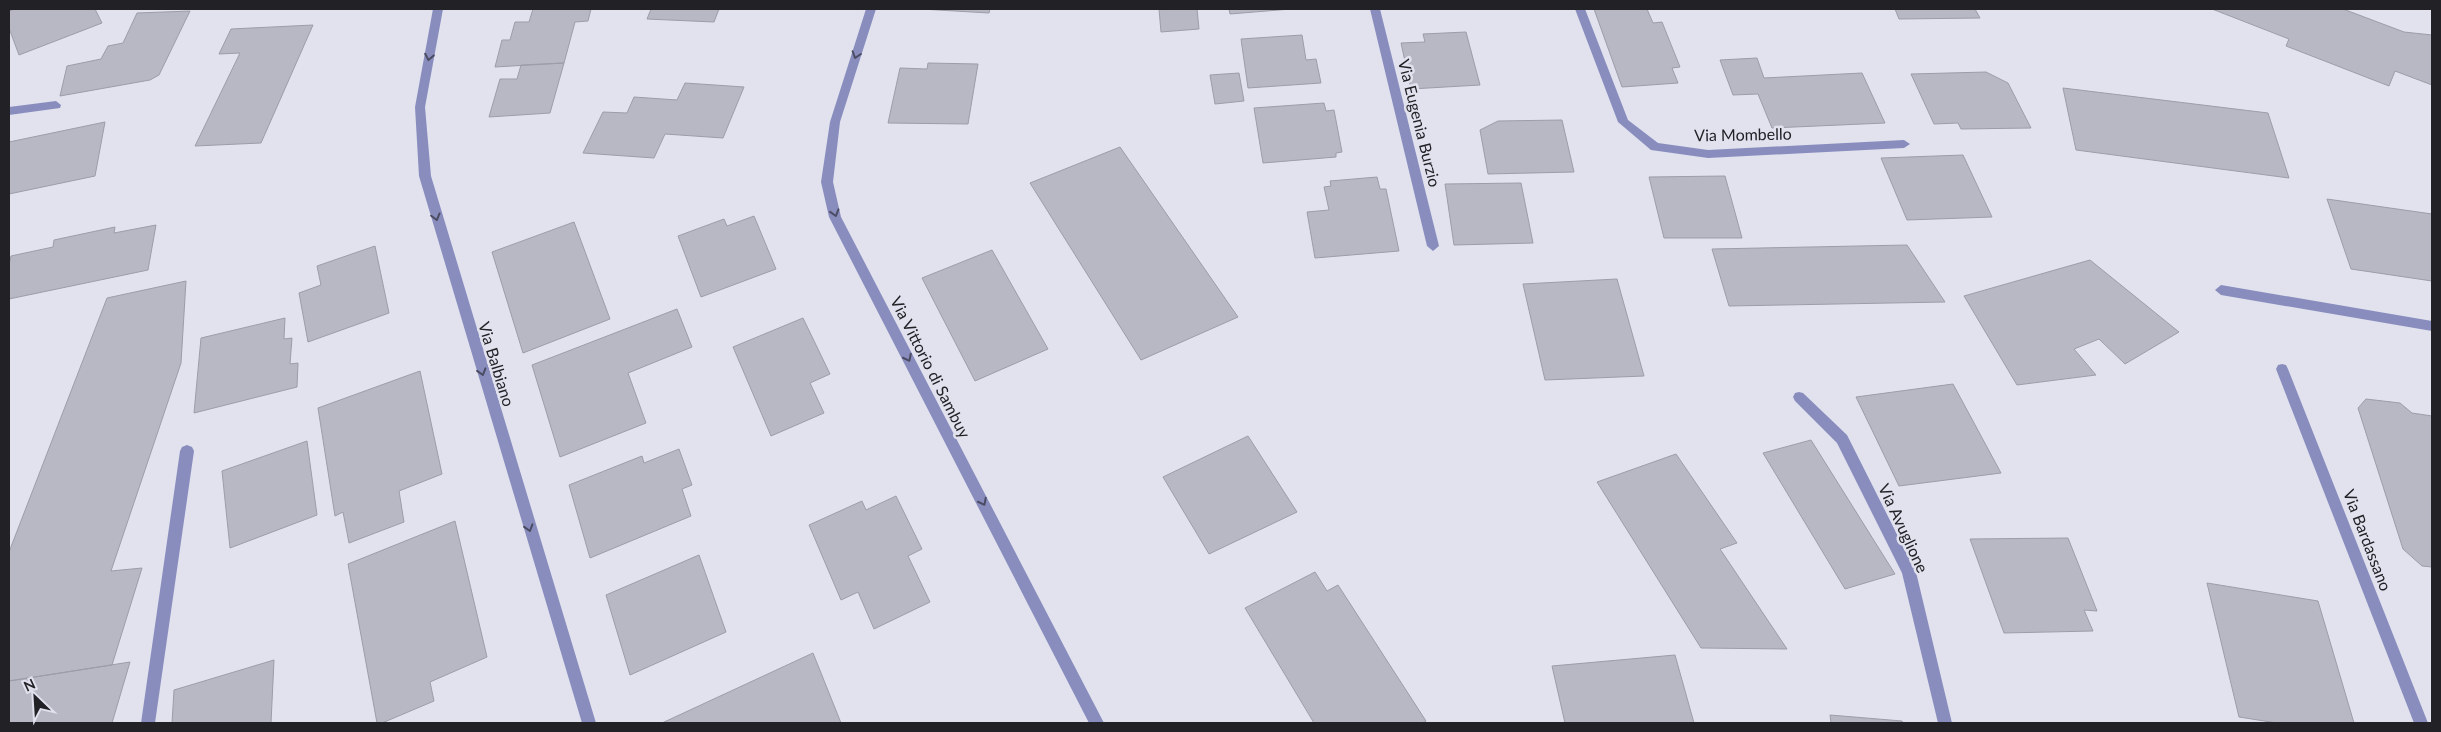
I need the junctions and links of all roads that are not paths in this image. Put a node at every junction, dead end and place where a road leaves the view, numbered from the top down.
1 (438, 9) edge
2 (871, 9) edge
3 (1375, 9) edge
4 (1580, 9) edge
5 (56, 105) dead end
6 (9, 111) edge
7 (1904, 144) dead end
8 (1433, 246) dead end
9 (2220, 290) dead end
10 (2432, 326) edge
11 (2282, 369) dead end
12 (1799, 397) dead end
13 (187, 451) dead end
14 (148, 723) edge
15 (589, 723) edge
16 (1097, 723) edge
17 (1945, 723) edge
18 (2421, 723) edge

1 -> 15 street, Via Balbiano
2 -> 16 street, Via Vittorio di Sambuy
3 - 8 street, Via Eugenia Burzio
4 - 7 street, Via Mombello
5 - 6 street
9 - 10 street
11 - 18 street, Via Bardassano
12 - 17 street, Via Avuglione
13 - 14 street

